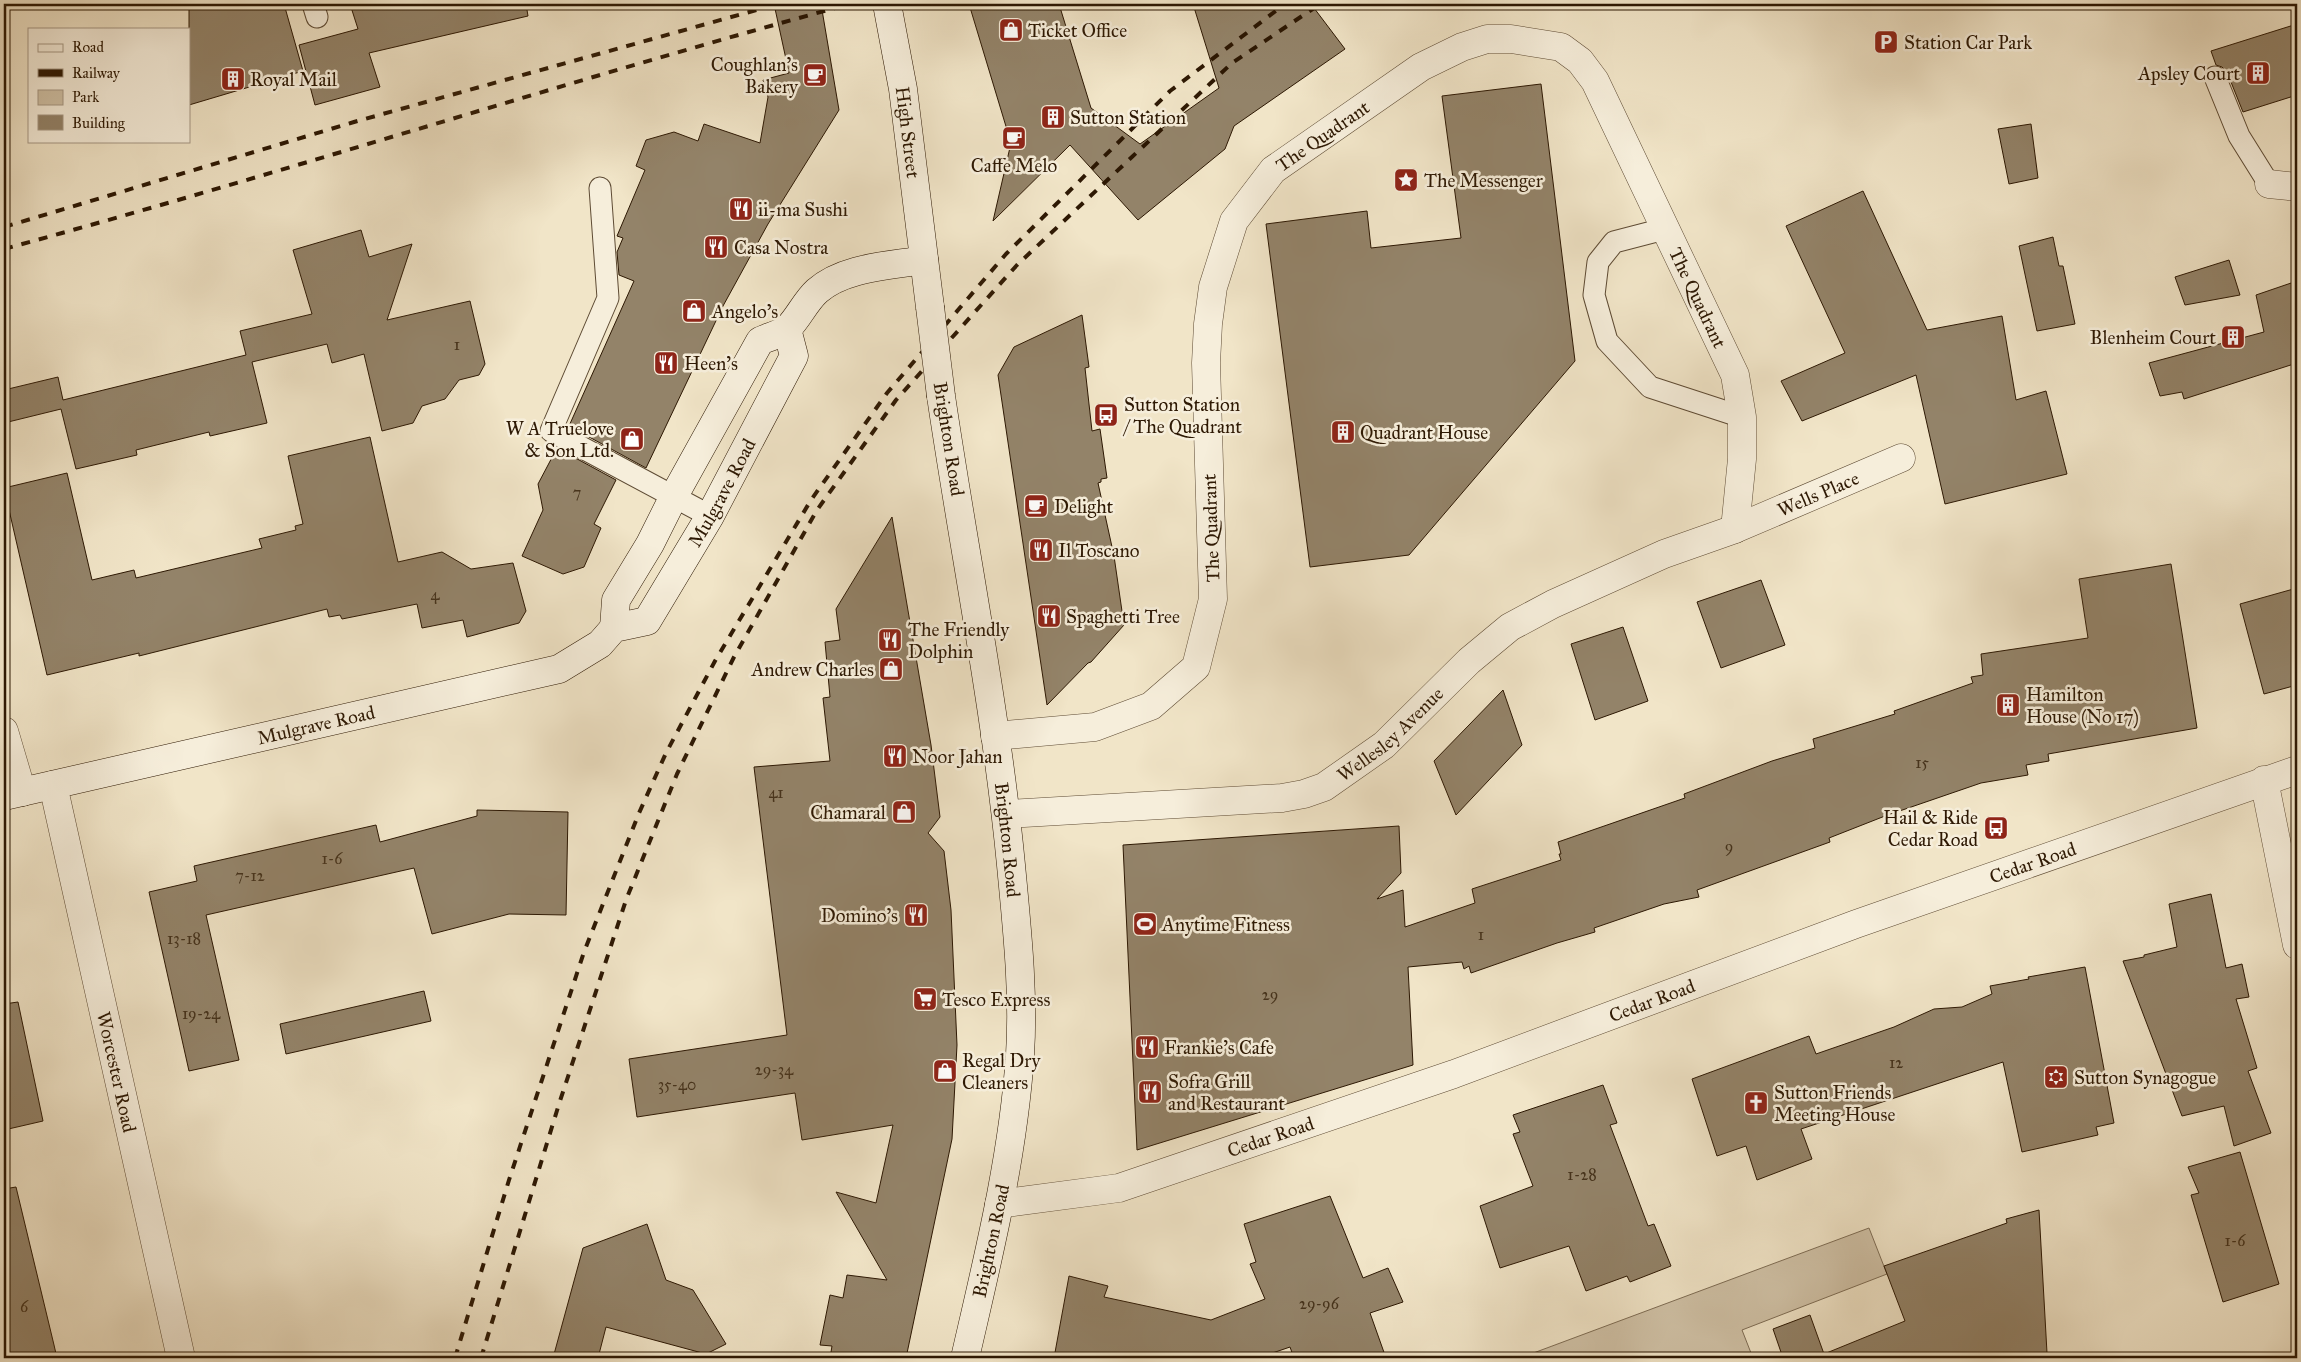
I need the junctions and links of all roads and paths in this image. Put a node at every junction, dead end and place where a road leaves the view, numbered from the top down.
1 (887, 4) edge
2 (2215, 78) dead end
3 (2270, 184) joint
4 (2297, 187) edge
5 (600, 188) dead end
6 (1664, 229) junction
7 (924, 260) junction
8 (787, 329) junction
9 (1742, 418) junction
10 (1901, 458) dead end
11 (674, 496) junction
12 (710, 516) junction
13 (1735, 529) junction
14 (614, 628) junction
15 (4, 731) edge
16 (995, 736) junction
17 (2297, 770) edge
18 (2264, 780) junction
19 (54, 785) junction
20 (13, 794) edge
21 (1006, 814) junction
22 (2297, 945) edge
23 (999, 1204) junction
24 (181, 1358) edge
25 (965, 1358) edge

1 - 7 street, High Street
2 - 3 lane
3 - 4 street
5 - 11 lane
6 - 9 street, The Quadrant
6 - 9 lane
6 - 16 street, The Quadrant
7 - 8 street
7 - 16 street, Brighton Road, bridge
8 - 11 street, Mulgrave Road
8 - 12 street, Mulgrave Road
9 - 13 street, The Quadrant
10 - 13 street, Wells Place
11 - 12 lane
11 - 14 street, Mulgrave Road
12 - 14 street, Mulgrave Road
13 - 21 street, Wellesley Avenue
14 - 19 street, Mulgrave Road
15 - 20 street
16 - 21 street, Brighton Road
17 - 18 street, Cedar Road
18 - 22 street
18 - 23 street, Cedar Road
19 - 20 street, Mulgrave Road
19 - 24 street, Worcester Road
21 - 23 street, Brighton Road
23 - 25 street, Brighton Road

